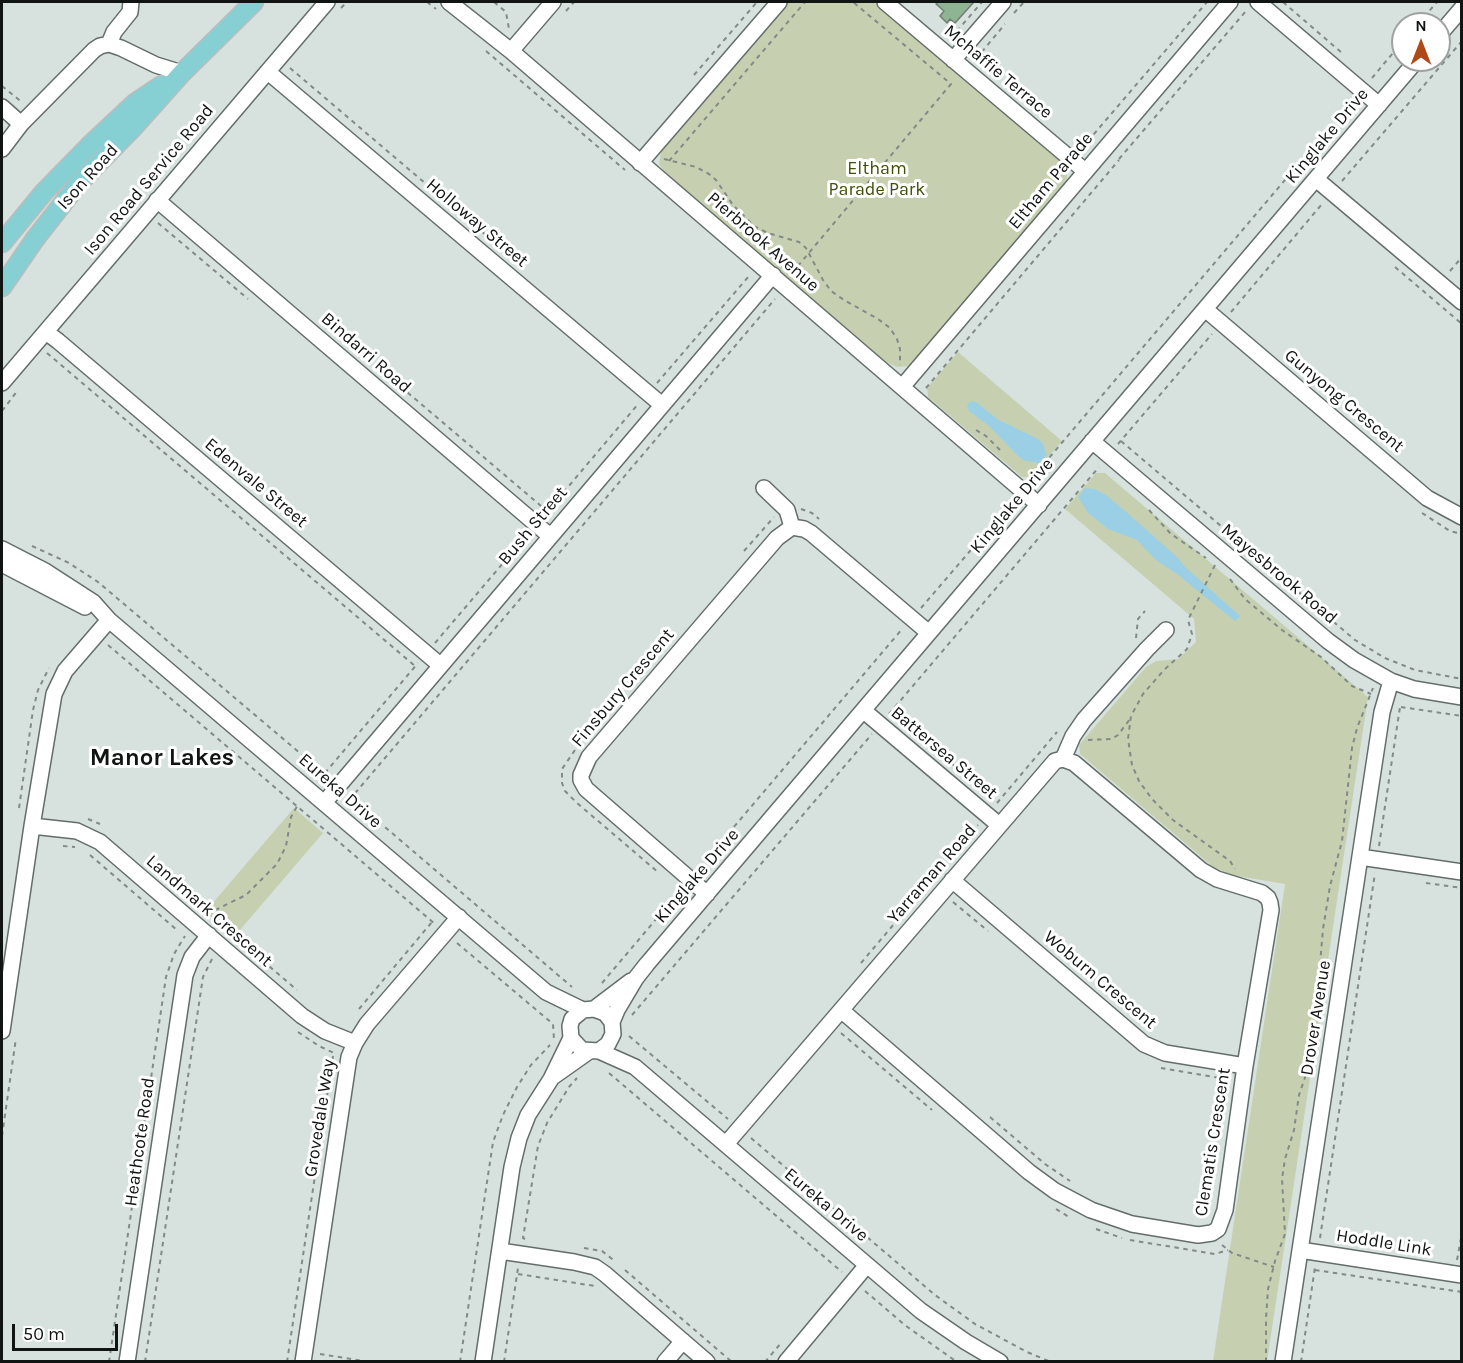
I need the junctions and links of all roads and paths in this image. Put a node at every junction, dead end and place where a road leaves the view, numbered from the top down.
1 (131, 2) edge
2 (254, 2) edge
3 (327, 2) edge
4 (494, 2) edge
5 (553, 2) edge
6 (757, 2) edge
7 (778, 2) edge
8 (805, 2) edge
9 (854, 2) edge
10 (885, 2) edge
11 (982, 2) edge
12 (1003, 2) edge
13 (1024, 2) edge
14 (1207, 2) edge
15 (1230, 2) edge
16 (1258, 2) edge
17 (1283, 2) edge
18 (455, 5) edge
19 (1461, 8) edge
20 (1451, 20) edge
21 (951, 38) dead end
22 (1461, 41) edge
23 (109, 44) junction
24 (515, 46) junction
25 (1345, 55) dead end
26 (1391, 55) edge
27 (976, 59) dead end
28 (953, 60) junction
29 (290, 68) dead end
30 (268, 72) junction
31 (1407, 72) edge
32 (182, 73) junction
33 (690, 80) dead end
34 (1361, 90) junction
35 (1379, 105) junction
36 (2, 107) edge
37 (21, 124) junction
38 (2, 149) edge
39 (645, 157) junction
40 (1072, 160) junction
41 (1119, 160) dead end
42 (669, 161) junction
43 (1085, 171) junction
44 (1316, 178) junction
45 (1332, 192) junction
46 (157, 200) junction
47 (2, 243) edge
48 (809, 252) junction
49 (1461, 257) edge
50 (514, 259) dead end
51 (778, 280) junction
52 (1456, 286) edge
53 (2, 287) edge
54 (1205, 309) junction
55 (1221, 323) junction
56 (46, 332) junction
57 (47, 353) dead end
58 (906, 382) junction
59 (2, 383) edge
60 (924, 390) junction
61 (930, 393) dead end
62 (662, 405) junction
63 (970, 426) dead end
64 (1092, 441) junction
65 (1121, 441) junction
66 (1002, 453) dead end
67 (1109, 455) junction
68 (1025, 473) dead end
69 (1033, 477) junction
70 (764, 488) dead end
71 (1022, 490) junction
72 (1039, 505) junction
73 (1146, 507) dead end
74 (787, 510) junction
75 (1461, 517) edge
76 (821, 521) dead end
77 (792, 527) junction
78 (550, 536) junction
79 (2, 549) edge
80 (744, 552) dead end
81 (2, 564) edge
82 (1224, 572) dead end
83 (912, 618) junction
84 (109, 620) junction
85 (1166, 630) dead end
86 (929, 633) junction
87 (96, 635) junction
88 (108, 645) dead end
89 (440, 665) junction
90 (415, 666) dead end
91 (1385, 677) junction
92 (1461, 679) edge
93 (1370, 694) junction
94 (1461, 697) edge
95 (1385, 700) junction
96 (864, 711) junction
97 (890, 712) junction
98 (1131, 716) junction
99 (1461, 716) edge
100 (880, 725) junction
101 (1071, 740) junction
102 (575, 750) dead end
103 (1063, 759) junction
104 (962, 772) dead end
105 (324, 774) dead end
106 (311, 791) junction
107 (351, 798) dead end
108 (324, 803) junction
109 (999, 825) junction
110 (32, 826) junction
111 (62, 845) dead end
112 (77, 848) dead end
113 (82, 850) dead end
114 (1360, 857) junction
115 (1377, 860) junction
116 (1461, 873) edge
117 (662, 876) dead end
118 (690, 879) junction
119 (958, 885) junction
120 (1236, 885) junction
121 (707, 894) junction
122 (953, 902) dead end
123 (459, 917) junction
124 (192, 921) junction
125 (177, 930) dead end
126 (209, 935) junction
127 (185, 936) dead end
128 (212, 959) dead end
129 (636, 978) junction
130 (602, 983) dead end
131 (546, 992) junction
132 (580, 994) dead end
133 (589, 1009) junction
134 (841, 1010) junction
135 (628, 1020) dead end
136 (613, 1028) junction
137 (17, 1030) dead end
138 (2, 1031) edge
139 (570, 1032) junction
140 (629, 1036) dead end
141 (836, 1039) dead end
142 (554, 1041) dead end
143 (355, 1043) junction
144 (594, 1051) junction
145 (1245, 1066) junction
146 (602, 1067) dead end
147 (635, 1067) junction
148 (581, 1074) dead end
149 (551, 1079) junction
150 (982, 1111) dead end
151 (936, 1113) dead end
152 (740, 1128) junction
153 (2, 1136) edge
154 (726, 1144) junction
155 (1078, 1185) dead end
156 (1050, 1205) dead end
157 (1075, 1219) dead end
158 (1092, 1227) dead end
159 (1461, 1233) edge
160 (523, 1238) junction
161 (534, 1240) dead end
162 (580, 1247) dead end
163 (1227, 1250) dead end
164 (1300, 1250) junction
165 (500, 1251) junction
166 (1232, 1253) dead end
167 (1318, 1253) junction
168 (520, 1254) junction
169 (1461, 1260) edge
170 (617, 1264) dead end
171 (867, 1265) junction
172 (1274, 1267) junction
173 (625, 1270) dead end
174 (1315, 1270) junction
175 (518, 1274) junction
176 (1461, 1275) edge
177 (853, 1281) junction
178 (601, 1291) dead end
179 (1461, 1292) edge
180 (683, 1341) junction
181 (109, 1362) edge
182 (127, 1362) edge
183 (145, 1362) edge
184 (303, 1362) edge
185 (318, 1362) edge
186 (370, 1362) edge
187 (460, 1362) edge
188 (483, 1362) edge
189 (504, 1362) edge
190 (665, 1362) edge
191 (707, 1362) edge
192 (732, 1362) edge
193 (786, 1362) edge
194 (957, 1362) edge
195 (1000, 1362) edge
196 (1051, 1362) edge
197 (1266, 1362) edge
198 (1283, 1362) edge
199 (1301, 1362) edge

1 - 23 street
2 - 32 main road, Ison Road
3 - 30 street, Ison Road Service Road
4 - 24 path
5 - 24 street
6 - 33 path
7 - 39 street
8 - 42 path
9 - 48 path
10 - 28 street, Mchaffie Terrace
11 - 21 path
12 - 28 street
13 - 27 path
14 - 40 path
15 - 43 street, Eltham Parade
16 - 34 street
17 - 25 path
18 - 24 street, Pierbrook Avenue
19 - 20 street
22 - 45 path
23 - 32 street
23 - 37 street
24 - 39 street, Pierbrook Avenue
26 - 34 path
28 - 40 street, Mchaffie Terrace
29 - 50 path
30 - 46 street, Ison Road Service Road
30 - 62 street, Holloway Street
31 - 35 street, Kinglake Drive
32 - 47 main road, Ison Road
32 - 53 main road, Ison Road
34 - 35 street
34 - 69 path
35 - 44 street, Kinglake Drive
36 - 37 street
37 - 38 street
39 - 42 path
39 - 51 street, Pierbrook Avenue
40 - 43 street, Mchaffie Terrace
41 - 60 path
42 - 48 path
43 - 58 street, Eltham Parade
44 - 45 street
44 - 54 street, Kinglake Drive
45 - 52 street
45 - 55 path
46 - 56 street, Ison Road Service Road
46 - 78 street, Bindarri Road
48 - 51 path
48 - 58 path
49 - 52 path
51 - 58 street, Pierbrook Avenue
51 - 62 street, Bush Street
54 - 55 street, Gunyong Crescent
54 - 64 street, Kinglake Drive
55 - 65 path
55 - 75 street, Gunyong Crescent
56 - 59 street, Ison Road Service Road
56 - 89 street, Edenvale Street
57 - 90 path
58 - 60 path
58 - 71 street, Pierbrook Avenue
60 - 61 path
62 - 78 street, Bush Street
63 - 66 path
64 - 67 street, Mayesbrook Road
64 - 72 street, Kinglake Drive
65 - 67 path
65 - 92 path
67 - 91 street, Mayesbrook Road
67 - 97 path
68 - 69 path
69 - 71 path
70 - 74 street
71 - 72 street, Pierbrook Avenue
71 - 83 path
72 - 86 street, Kinglake Drive
73 - 98 path
74 - 76 path
74 - 77 street
74 - 80 path
77 - 83 street
77 - 118 street, Finsbury Crescent
78 - 89 street, Bush Street
79 - 84 street, Eureka Drive
81 - 84 street, Eureka Drive
82 - 93 path
83 - 86 street
83 - 118 path
84 - 87 street
84 - 106 street, Eureka Drive
85 - 101 street, Yarraman Road
86 - 96 street, Kinglake Drive
87 - 88 path
87 - 110 street
89 - 108 street, Bush Street
91 - 93 path
91 - 94 street, Mayesbrook Road
91 - 95 street, Drover Avenue
93 - 95 path
93 - 172 path
95 - 114 street, Drover Avenue
96 - 100 street, Battersea Street
96 - 121 street, Kinglake Drive
97 - 100 path
97 - 104 path
98 - 101 path
98 - 120 path
99 - 115 path
100 - 109 street, Battersea Street
100 - 135 path
101 - 103 street, Yarraman Road
102 - 117 path
103 - 109 street, Yarraman Road
103 - 120 street, Clematis Crescent
105 - 106 path
106 - 108 street, Eureka Drive
106 - 124 path
107 - 132 path
108 - 123 street, Eureka Drive
109 - 119 street, Yarraman Road
110 - 124 street, Landmark Crescent
110 - 138 street
111 - 112 path
113 - 125 path
114 - 115 street
114 - 164 street, Drover Avenue
115 - 116 street
115 - 167 path
118 - 121 street, Finsbury Crescent
118 - 130 path
119 - 122 path
119 - 134 street, Yarraman Road
119 - 145 street, Woburn Crescent
120 - 145 street, Clematis Crescent
121 - 129 street, Kinglake Drive
123 - 131 street, Eureka Drive
123 - 143 street, Grovedale Way
124 - 126 street, Landmark Crescent
126 - 143 street, Landmark Crescent
126 - 182 street, Heathcote Road
127 - 181 path
128 - 183 path
129 - 133 street, Kinglake Drive
129 - 136 street, Kinglake Drive
131 - 133 street, Eureka Drive
131 - 139 street, Eureka Drive
133 - 136 street
133 - 139 street
134 - 145 street, Clematis Crescent
134 - 152 street, Yarraman Road
136 - 144 street
136 - 147 street, Eureka Drive
137 - 153 path
139 - 144 street
139 - 149 street
140 - 152 path
141 - 151 path
142 - 187 path
143 - 184 street, Grovedale Way
144 - 147 street, Eureka Drive
144 - 149 street
146 - 177 path
147 - 154 street, Eureka Drive
148 - 160 path
149 - 165 street
150 - 155 path
152 - 154 street, Yarraman Road
152 - 196 path
154 - 171 street, Eureka Drive
156 - 157 path
158 - 163 path
159 - 169 path
160 - 161 path
160 - 168 path
162 - 170 path
164 - 167 street, Hoddle Link
164 - 198 street, Drover Avenue
165 - 168 street
165 - 188 street
166 - 172 path
167 - 174 path
167 - 176 street, Hoddle Link
168 - 175 path
168 - 180 street
171 - 177 street
171 - 195 street, Eureka Drive
172 - 197 path
173 - 192 path
174 - 179 path
174 - 199 path
175 - 178 path
175 - 189 path
177 - 193 street
177 - 194 path
180 - 190 street
180 - 191 street
185 - 186 path

